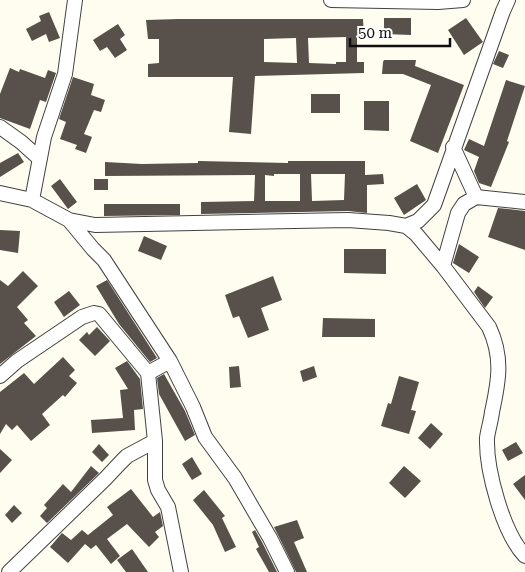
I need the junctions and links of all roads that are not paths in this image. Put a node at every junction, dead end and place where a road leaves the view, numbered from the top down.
1 (75, 0) edge
2 (331, 0) edge
3 (463, 0) edge
4 (508, 0) edge
5 (0, 127) edge
6 (453, 147) junction
7 (40, 158) junction
8 (0, 193) edge
9 (476, 197) junction
10 (32, 200) junction
11 (525, 202) edge
12 (69, 220) junction
13 (406, 226) junction
14 (443, 266) junction
15 (170, 361) junction
16 (148, 373) junction
17 (0, 376) edge
18 (155, 441) junction
19 (525, 556) edge
20 (9, 572) edge
21 (181, 572) edge
22 (287, 572) edge

1 - 7 street
2 - 3 street
4 - 6 street
5 - 7 street
6 - 9 street
6 - 13 street
7 - 10 street
8 - 10 street
9 - 11 street
9 - 14 street
10 - 12 street
12 - 13 street
12 - 15 street
13 - 14 street
14 - 19 street
15 - 16 street
15 - 22 street
16 - 17 street
16 - 18 street
18 - 20 street
18 - 21 street

